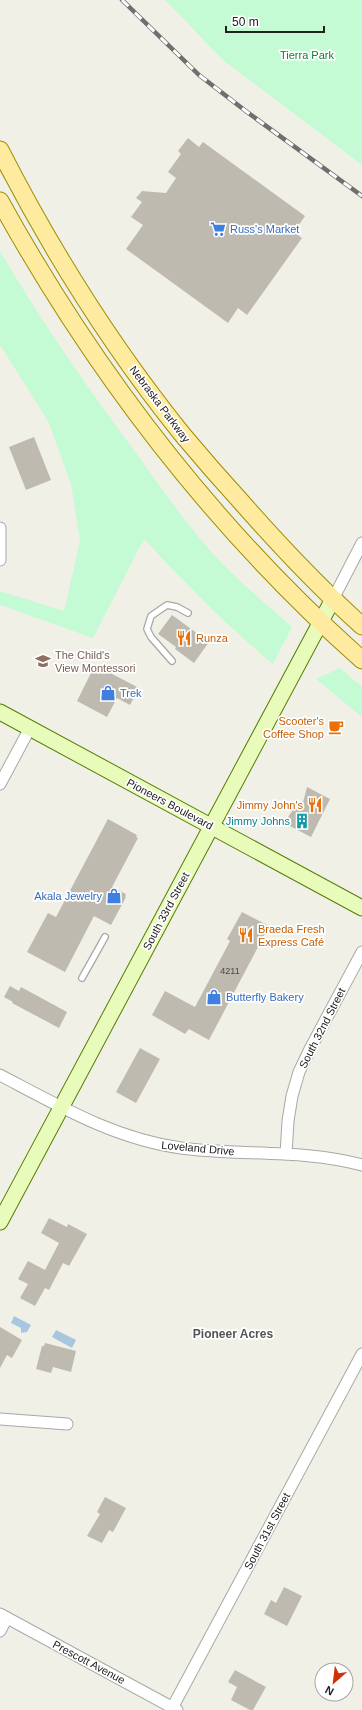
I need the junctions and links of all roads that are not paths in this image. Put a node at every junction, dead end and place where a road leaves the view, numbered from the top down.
1 (0, 150) edge
2 (0, 201) edge
3 (0, 528) edge
4 (362, 543) edge
5 (0, 560) edge
6 (332, 599) junction
7 (188, 613) dead end
8 (321, 623) junction
9 (362, 626) edge
10 (362, 660) edge
11 (172, 661) dead end
12 (0, 712) edge
13 (30, 728) junction
14 (0, 784) edge
15 (212, 826) junction
16 (362, 908) edge
17 (105, 937) dead end
18 (362, 952) edge
19 (82, 978) dead end
20 (0, 1075) edge
21 (61, 1107) junction
22 (286, 1154) junction
23 (362, 1164) edge
24 (0, 1222) edge
25 (362, 1354) edge
26 (0, 1419) edge
27 (67, 1424) dead end
28 (3, 1616) edge
29 (0, 1631) edge
30 (174, 1709) edge

1 - 6 main road, Nebraska Parkway
2 - 8 main road
3 - 5 street
4 - 6 street
6 - 8 main road, South 33rd Street
6 - 9 main road, Nebraska Parkway
7 - 11 lane
8 - 10 main road
8 - 15 main road, South 33rd Street
12 - 13 main road, Pioneers Boulevard
13 - 14 street
13 - 15 main road, Pioneers Boulevard
15 - 16 main road, Pioneers Boulevard
15 - 21 main road, South 33rd Street
17 - 19 lane
18 - 22 street, South 32nd Street
20 - 21 street, Loveland Drive
21 - 22 street, Loveland Drive
21 - 24 main road, South 33rd Street
22 - 23 street, Loveland Drive
25 - 30 street, South 31st Street
26 - 27 street
28 - 29 street
28 - 30 street, Prescott Avenue

